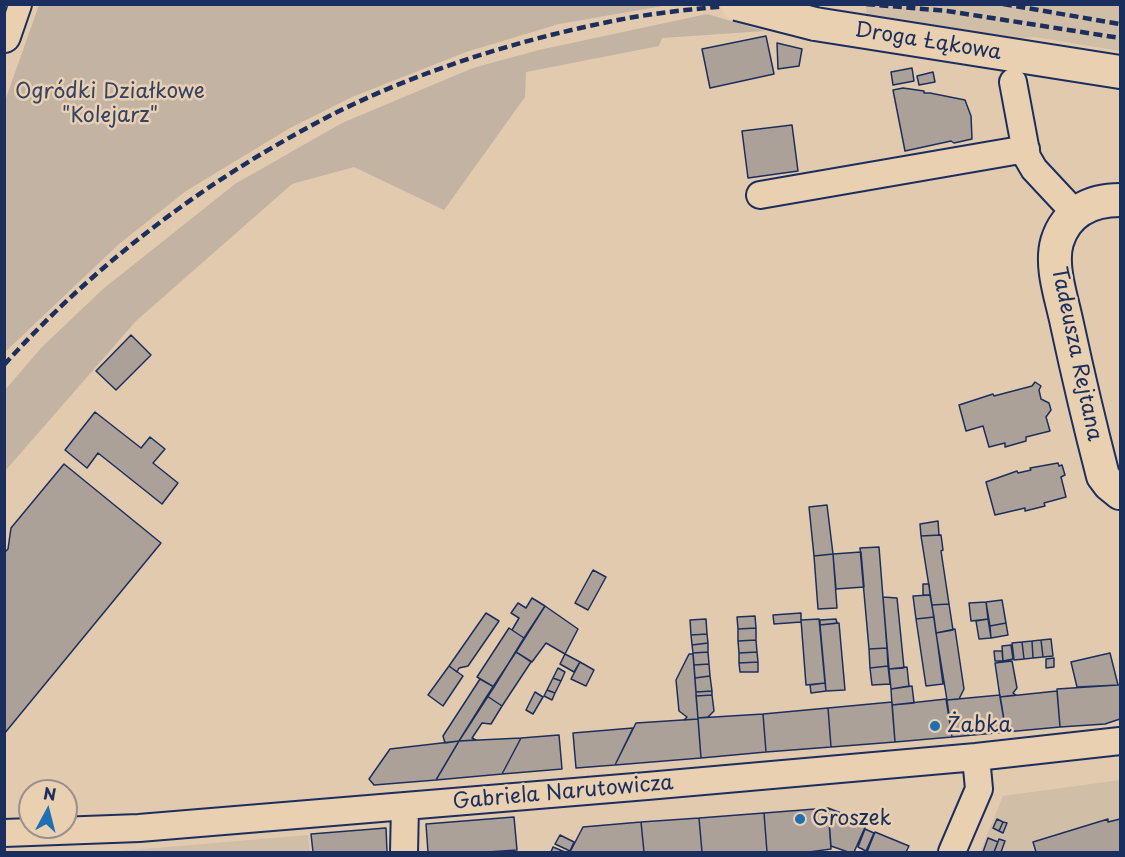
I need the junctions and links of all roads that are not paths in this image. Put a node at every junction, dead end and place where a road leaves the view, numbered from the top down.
1 (15, 4) edge
2 (736, 4) edge
3 (4, 36) edge
4 (1120, 72) edge
5 (1013, 82) dead end
6 (1026, 149) junction
7 (760, 195) dead end
8 (1120, 200) edge
9 (1076, 214) junction
10 (1120, 493) edge
11 (1120, 741) edge
12 (976, 757) junction
13 (405, 806) junction
14 (4, 833) edge
15 (404, 852) edge
16 (952, 852) edge

1 - 3 main road
2 - 4 main road, Droga Łąkowa, bridge
5 - 6 street
6 - 7 street
6 - 9 street
8 - 9 main road, Tadeusza Rejtana
9 - 10 main road, Tadeusza Rejtana
11 - 12 street, Gabriela Narutowicza
12 - 13 street, Gabriela Narutowicza
12 - 16 street
13 - 14 street, Gabriela Narutowicza
13 - 15 street

